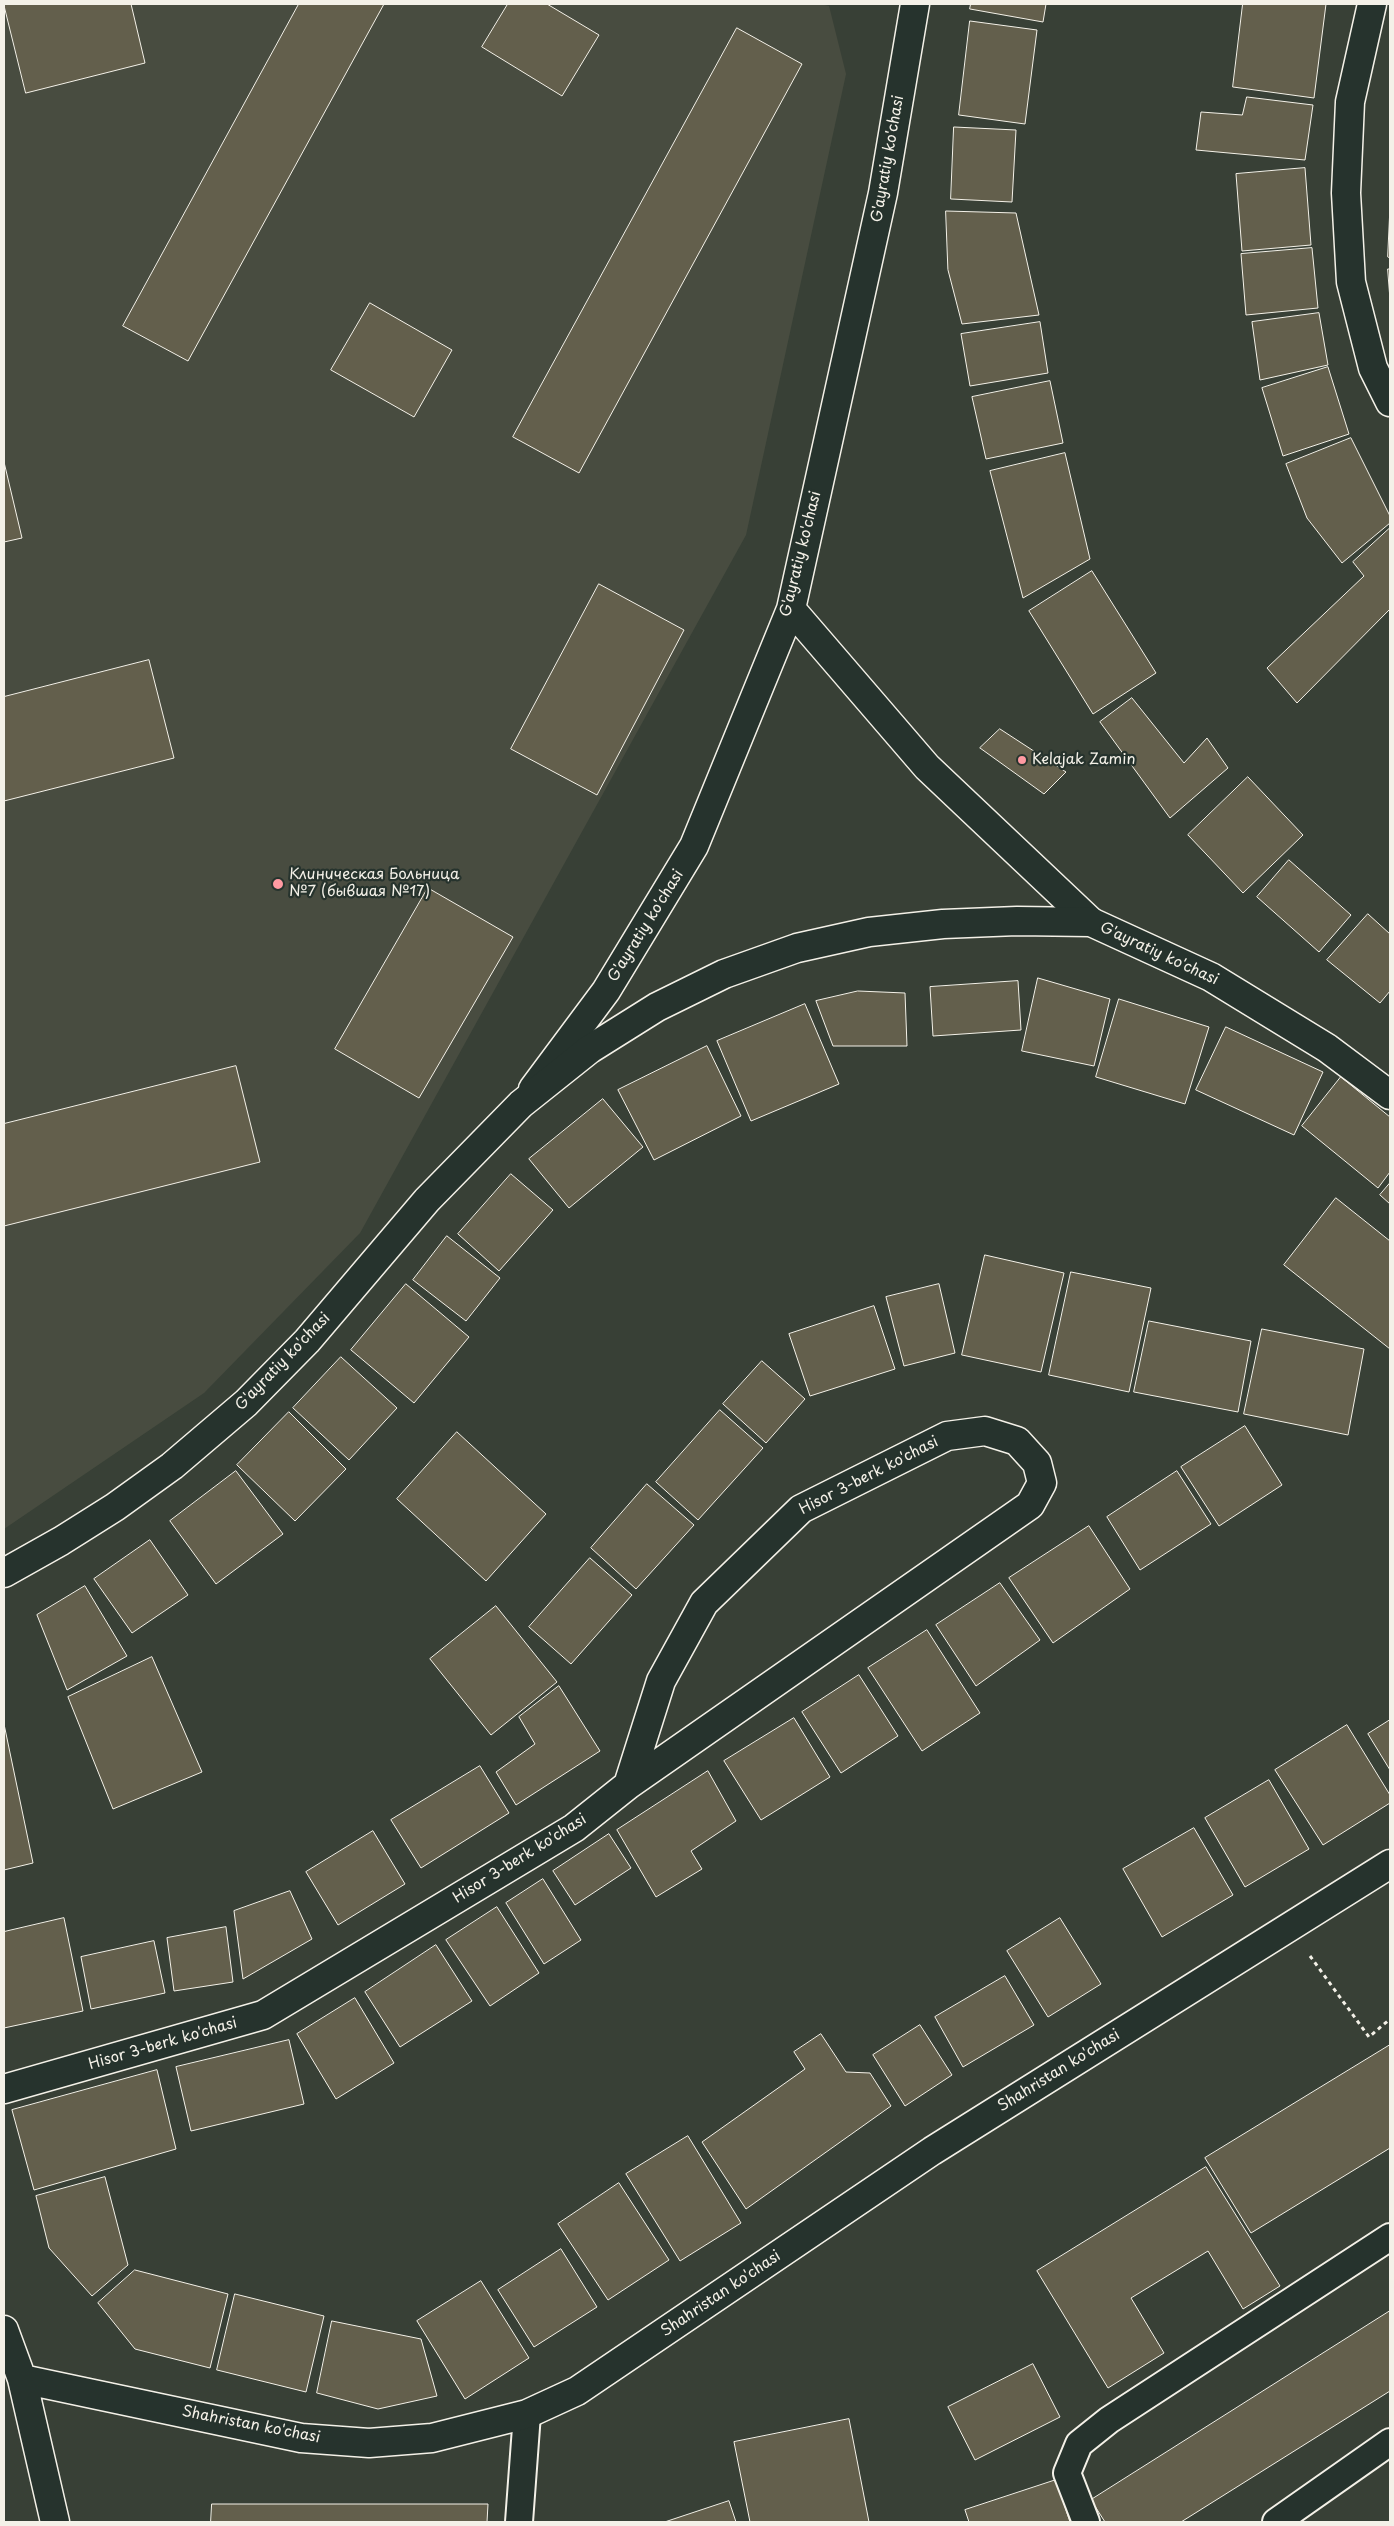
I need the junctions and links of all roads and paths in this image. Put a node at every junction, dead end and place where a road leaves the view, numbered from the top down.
1 (915, 4) edge
2 (1372, 4) edge
3 (1390, 402) edge
4 (790, 609) junction
5 (1091, 922) junction
6 (1390, 1095) edge
7 (521, 1104) junction
8 (4, 1572) edge
9 (628, 1786) junction
10 (1390, 1864) edge
11 (1289, 1927) junction
12 (1390, 2019) edge
13 (4, 2089) edge
14 (1390, 2237) edge
15 (4, 2330) edge
16 (22, 2378) junction
17 (527, 2414) junction
18 (1390, 2442) edge
19 (54, 2522) edge
20 (520, 2522) edge
21 (1086, 2522) edge
22 (1276, 2522) edge

1 - 4 street, G'ayratiy ko'chasi
2 - 3 street
4 - 5 street
4 - 7 street, G'ayratiy ko'chasi
5 - 6 street, G'ayratiy ko'chasi
5 - 7 street, G'ayratiy ko'chasi
7 - 8 street, G'ayratiy ko'chasi
9 - 9 street, Hisor 3-berk ko'chasi
9 - 13 street, Hisor 3-berk ko'chasi
10 - 11 street, Shahristan ko'chasi
11 - 12 path
11 - 17 street, Shahristan ko'chasi
14 - 21 lane
15 - 16 street
16 - 17 street, Shahristan ko'chasi
16 - 19 street
17 - 20 lane
18 - 22 lane

